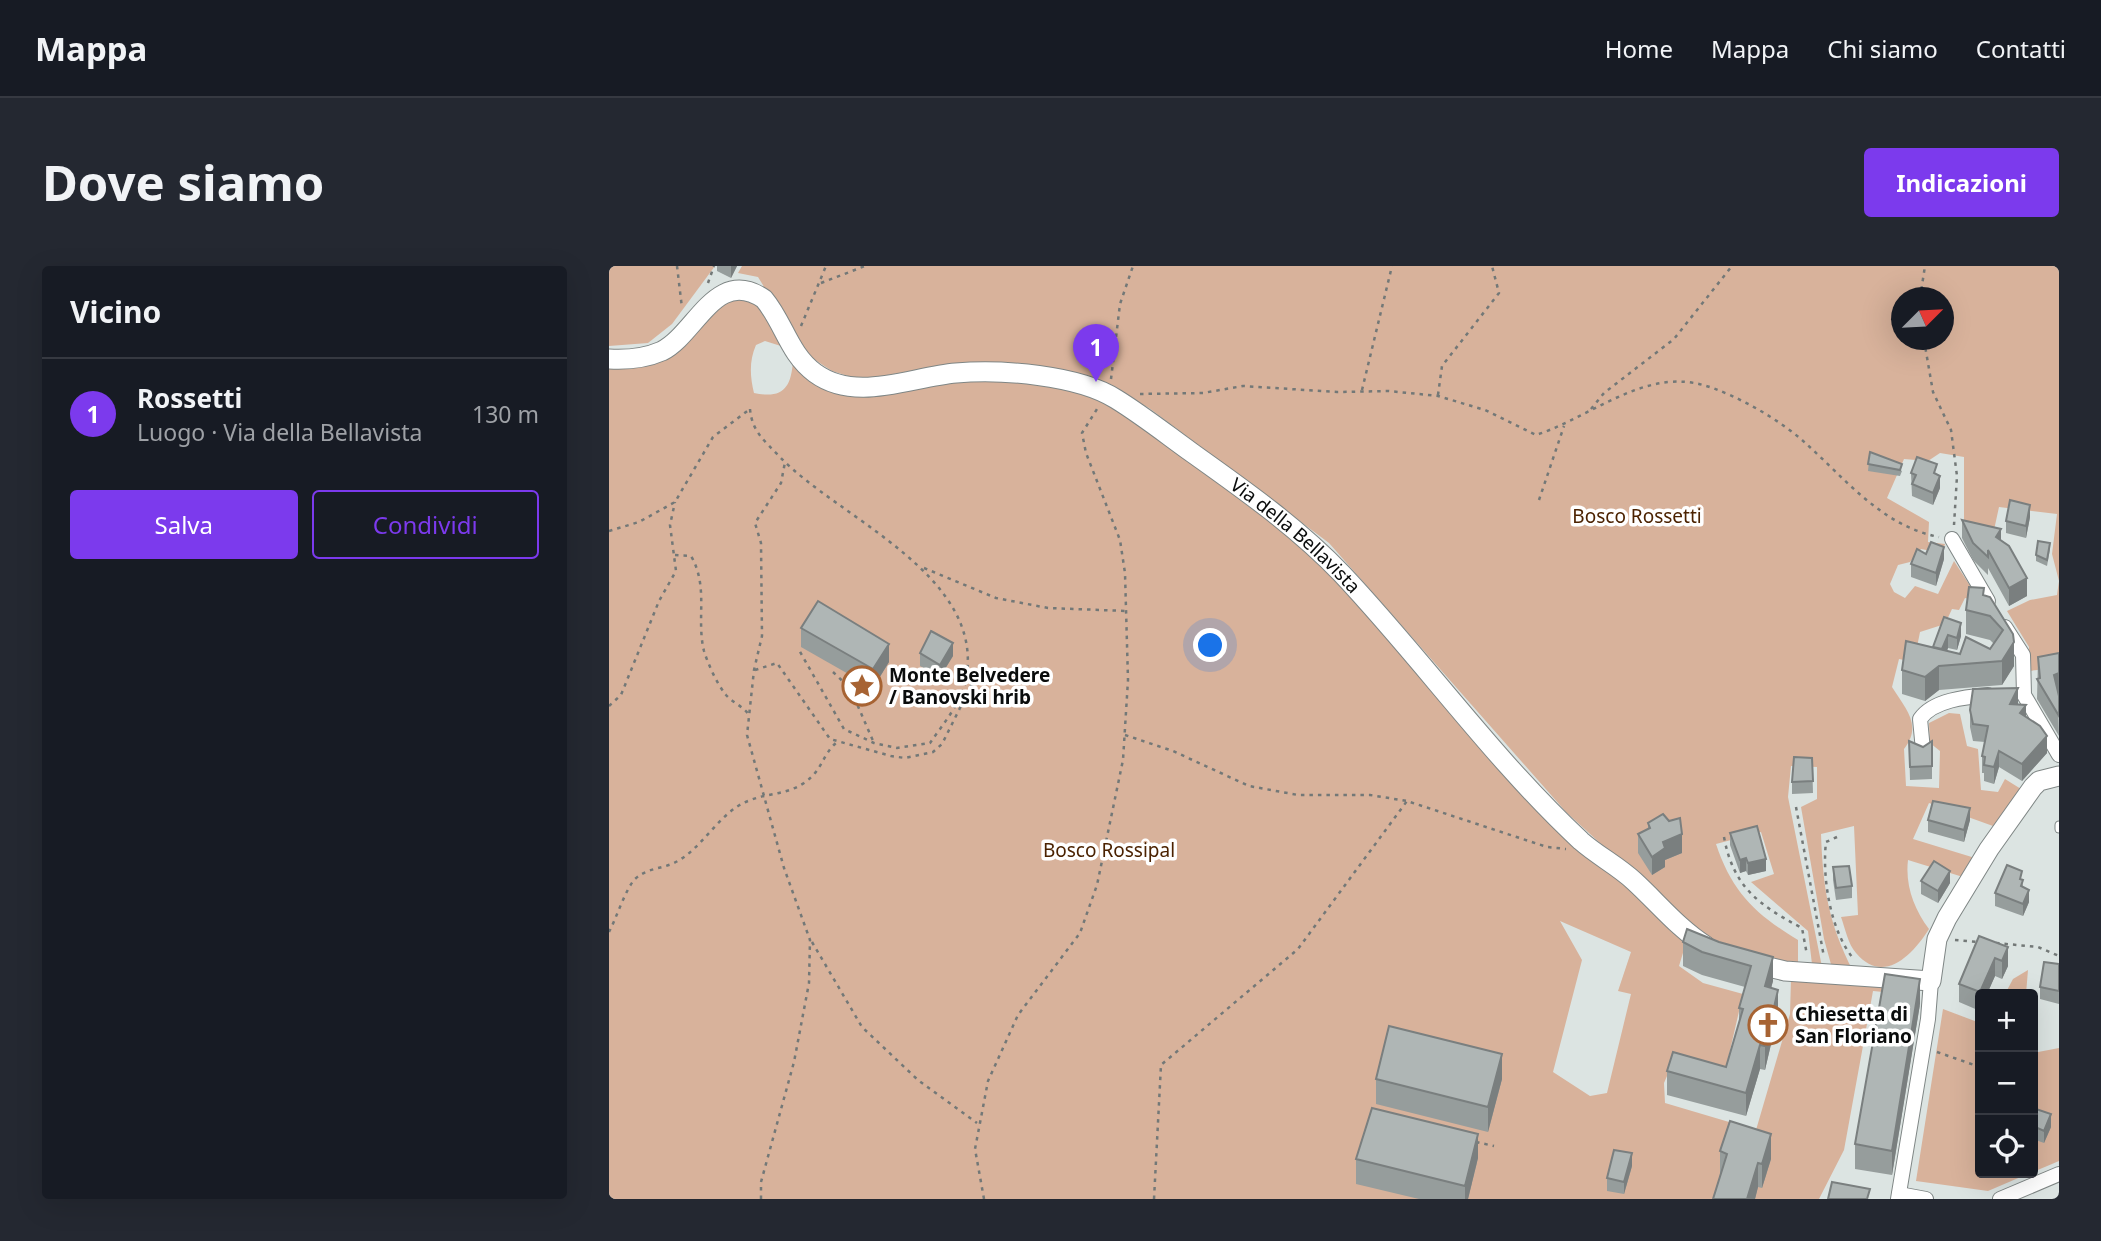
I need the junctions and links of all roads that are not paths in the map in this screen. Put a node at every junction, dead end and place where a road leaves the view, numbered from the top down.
1 (609, 359) edge
2 (1952, 539) road end
3 (2024, 695) junction
4 (1923, 750) edge
5 (2059, 756) edge
6 (2059, 776) edge
7 (2039, 781) junction
8 (1931, 981) junction
9 (2059, 1174) edge
10 (1898, 1196) edge
11 (1926, 1199) edge
12 (2000, 1199) edge

1 - 8 street, Via della Bellavista
2 - 3 street
3 - 4 street
3 - 5 street
5 - 7 street
6 - 7 street
7 - 8 street
8 - 10 street
9 - 12 street
10 - 11 street

